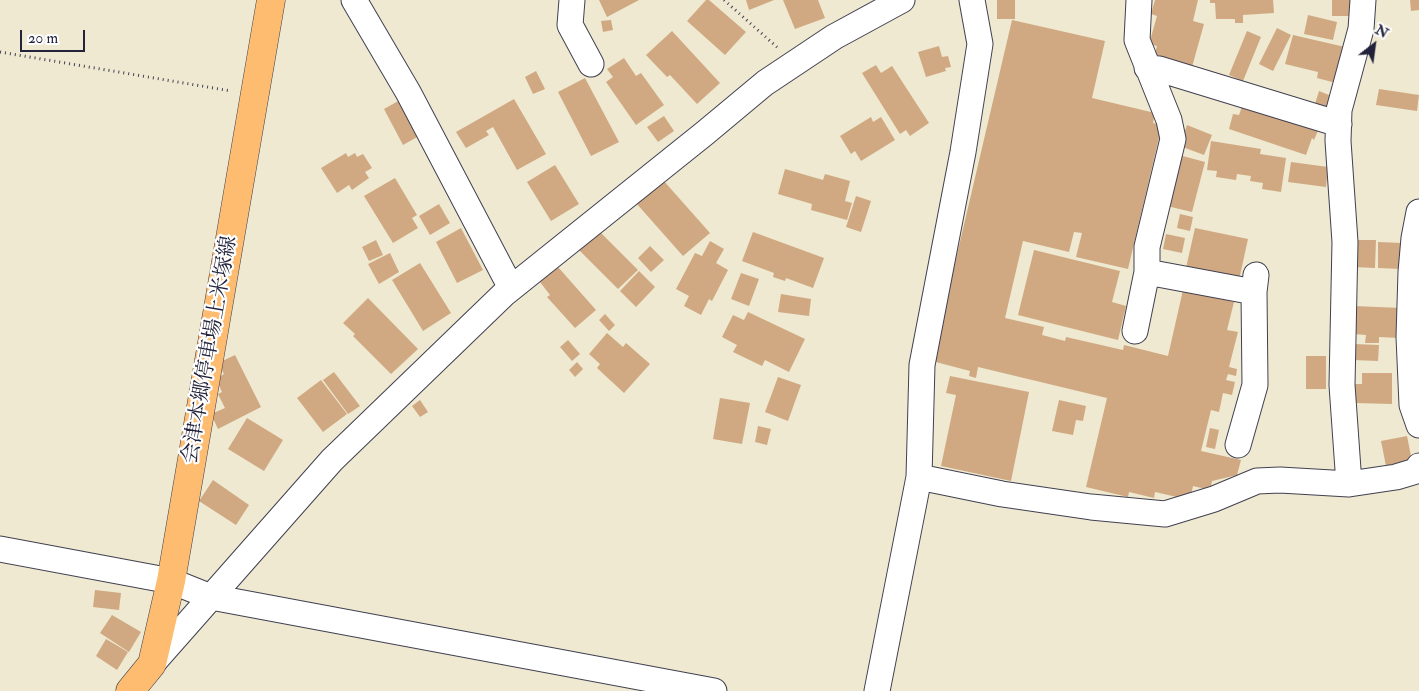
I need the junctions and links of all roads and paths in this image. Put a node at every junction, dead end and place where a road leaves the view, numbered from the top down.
1 (271, 0) edge
2 (354, 0) edge
3 (572, 0) edge
4 (724, 0) edge
5 (902, 0) edge
6 (972, 0) edge
7 (1140, 0) edge
8 (1362, 0) edge
9 (0, 52) edge
10 (796, 63) junction
11 (591, 64) dead end
12 (1147, 68) junction
13 (254, 95) junction
14 (1339, 124) junction
15 (1419, 212) edge
16 (1147, 272) junction
17 (511, 288) junction
18 (1136, 331) dead end
19 (1419, 425) edge
20 (1238, 445) dead end
21 (1419, 466) edge
22 (920, 477) junction
23 (1349, 484) junction
24 (0, 549) edge
25 (171, 581) junction
26 (212, 597) junction
27 (152, 664) junction
28 (130, 691) edge
29 (714, 691) edge
30 (877, 691) edge

1 - 13 main road, 会津本郷停車場上米塚線
2 - 17 street
3 - 11 street
4 - 10 path
5 - 10 street
6 - 22 street
7 - 12 street
8 - 14 street
9 - 13 path
10 - 17 street
12 - 14 street
12 - 16 street
13 - 25 main road, 会津本郷停車場上米塚線
14 - 23 street
15 - 19 street
16 - 18 street
16 - 20 street
17 - 26 street
21 - 23 street
22 - 23 street
22 - 30 street
24 - 25 street
25 - 26 street
25 - 27 main road, 会津本郷停車場上米塚線
26 - 27 street
26 - 29 street
27 - 28 main road, 会津本郷停車場上米塚線

